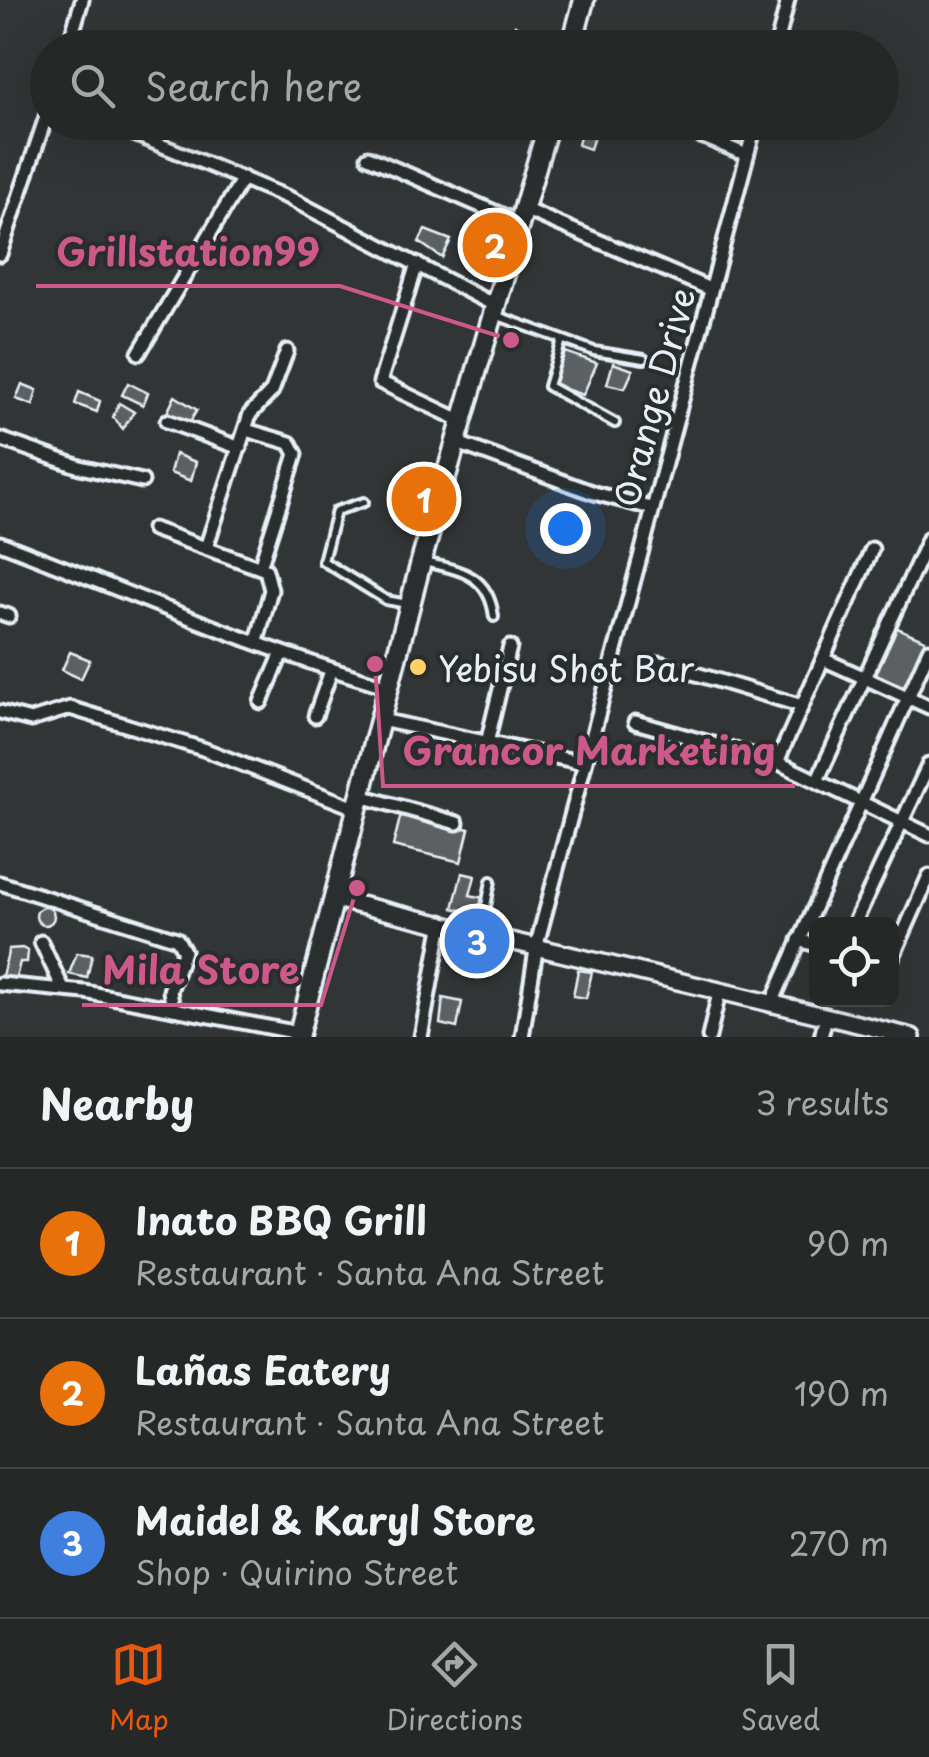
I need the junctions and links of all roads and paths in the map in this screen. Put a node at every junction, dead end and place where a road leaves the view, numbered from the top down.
1 (82, 0) edge
2 (584, 0) edge
3 (788, 0) edge
4 (73, 30) edge
5 (575, 30) edge
6 (780, 30) edge
7 (38, 140) edge
8 (149, 140) edge
9 (544, 140) edge
10 (711, 140) edge
11 (751, 140) edge
12 (747, 155) junction
13 (368, 157) dead end
14 (243, 178) junction
15 (522, 216) junction
16 (0, 254) edge
17 (417, 264) junction
18 (710, 290) junction
19 (495, 310) junction
20 (562, 340) junction
21 (287, 351) dead end
22 (139, 354) dead end
23 (644, 359) dead end
24 (167, 421) dead end
25 (462, 421) junction
26 (615, 423) dead end
27 (246, 430) junction
28 (0, 439) edge
29 (455, 442) junction
30 (240, 448) junction
31 (142, 481) dead end
32 (364, 502) dead end
33 (651, 508) junction
34 (154, 530) dead end
35 (929, 538) edge
36 (0, 543) edge
37 (206, 548) junction
38 (872, 549) dead end
39 (422, 562) junction
40 (260, 567) junction
41 (411, 604) junction
42 (494, 617) dead end
43 (257, 640) junction
44 (510, 647) dead end
45 (929, 650) edge
46 (282, 653) junction
47 (823, 659) junction
48 (660, 663) dead end
49 (331, 671) junction
50 (864, 678) junction
51 (389, 687) junction
52 (908, 697) junction
53 (260, 702) dead end
54 (802, 706) junction
55 (929, 707) edge
56 (0, 712) edge
57 (315, 716) dead end
58 (381, 720) junction
59 (635, 722) dead end
60 (487, 742) junction
61 (777, 762) junction
62 (584, 763) junction
63 (929, 764) edge
64 (817, 781) junction
65 (860, 802) junction
66 (360, 803) junction
67 (902, 822) junction
68 (457, 823) dead end
69 (929, 834) edge
70 (929, 876) edge
71 (491, 880) dead end
72 (0, 883) edge
73 (335, 899) junction
74 (857, 917) edge
75 (442, 922) junction
76 (481, 931) junction
77 (799, 940) junction
78 (41, 942) dead end
79 (809, 943) edge
80 (899, 943) edge
81 (537, 944) junction
82 (0, 984) edge
83 (63, 989) junction
84 (719, 993) junction
85 (771, 1005) junction
86 (173, 1008) junction
87 (826, 1017) junction
88 (299, 1035) edge
89 (420, 1037) edge
90 (522, 1037) edge
91 (709, 1037) edge
92 (822, 1037) edge
93 (912, 1037) edge

1 - 4 street
2 - 5 main road
3 - 6 street
7 - 16 street
8 - 14 street
9 - 15 main road
10 - 12 street
11 - 12 street, Orange Drive
12 - 18 street, Orange Drive
13 - 15 street
14 - 17 street
14 - 22 street
15 - 18 street
15 - 19 main road
17 - 19 street
17 - 25 street
18 - 33 street, Orange Drive
19 - 20 lane
19 - 25 main road
20 - 23 lane
20 - 26 lane
21 - 27 street
24 - 30 street
25 - 29 main road
27 - 30 street
27 - 40 street
28 - 31 street
29 - 33 street
29 - 39 main road
30 - 37 street
32 - 41 lane
33 - 62 street, Orange Drive
34 - 37 street
35 - 50 street
36 - 43 street
37 - 40 street
38 - 47 street
39 - 41 main road
39 - 42 lane
40 - 43 street
41 - 51 main road
43 - 46 street
44 - 60 street
45 - 52 street
46 - 49 street
46 - 53 street
47 - 50 street
47 - 54 street
48 - 54 street
49 - 51 street
49 - 57 street
50 - 52 street
50 - 64 street
51 - 58 main road
52 - 55 street
52 - 65 street
54 - 61 street
56 - 66 street
58 - 60 street
58 - 66 main road
59 - 61 street
60 - 62 street
61 - 64 street
62 - 81 street, Orange Drive
63 - 67 street
64 - 65 street
65 - 67 street
65 - 77 street
66 - 68 street
66 - 73 main road
67 - 69 street
67 - 74 street
70 - 80 street
71 - 76 lane
72 - 86 street
73 - 75 street
73 - 88 main road
75 - 76 street
75 - 89 street
76 - 81 street
77 - 79 street
77 - 85 street
78 - 83 street
81 - 84 street
81 - 90 street, Orange Drive
82 - 83 street
83 - 86 street
84 - 85 street
84 - 91 street
85 - 87 street
86 - 88 street
87 - 92 street
87 - 93 street

